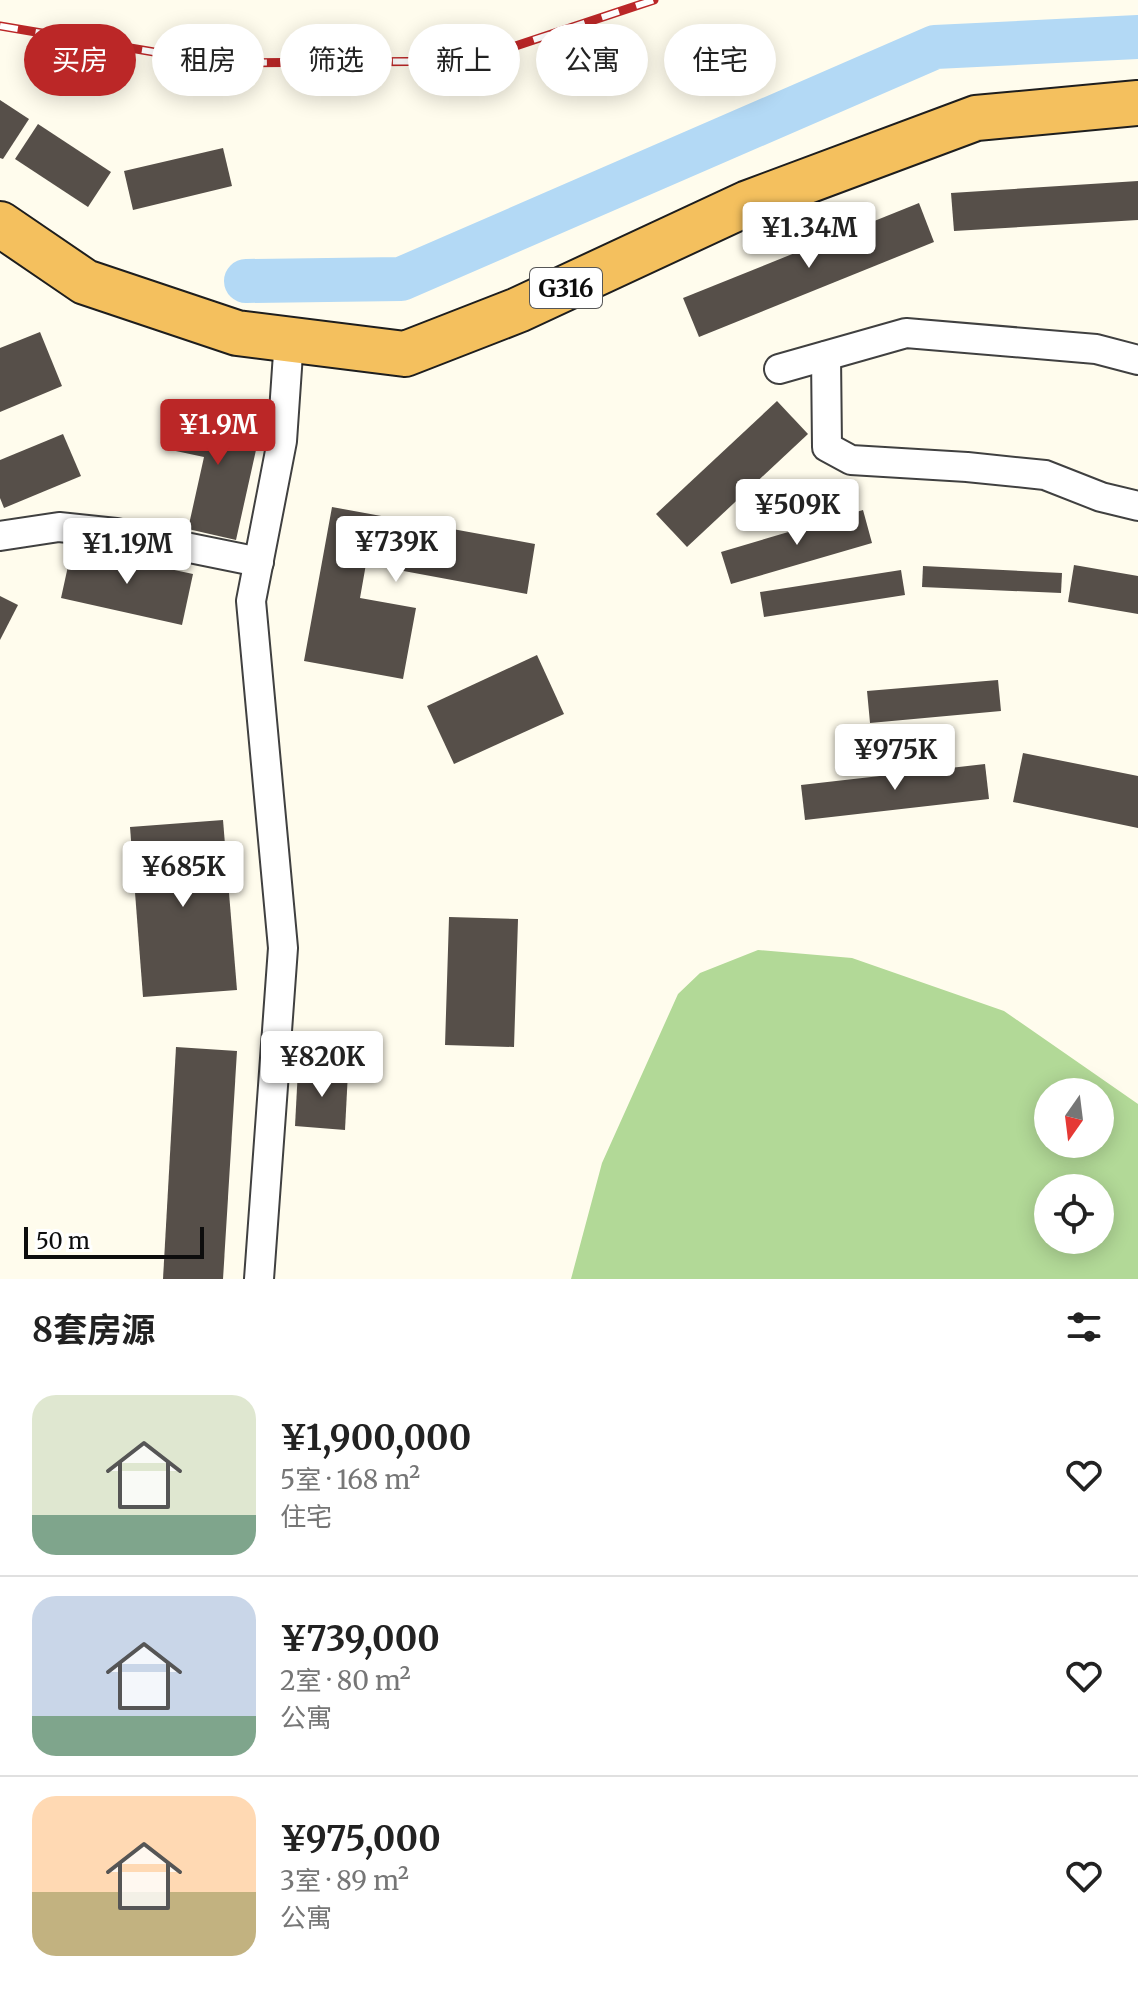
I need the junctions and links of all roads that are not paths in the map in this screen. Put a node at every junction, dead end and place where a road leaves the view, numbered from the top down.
1 (1138, 103) edge
2 (0, 224) edge
3 (289, 339) junction
4 (826, 356) junction
5 (1138, 360) edge
6 (779, 369) dead end
7 (1138, 506) edge
8 (0, 536) edge
9 (259, 562) junction
10 (259, 1279) edge

1 - 3 highway, G316
2 - 3 highway, G316
3 - 9 street
4 - 5 street
4 - 6 street
4 - 7 street
8 - 9 street
9 - 10 street

